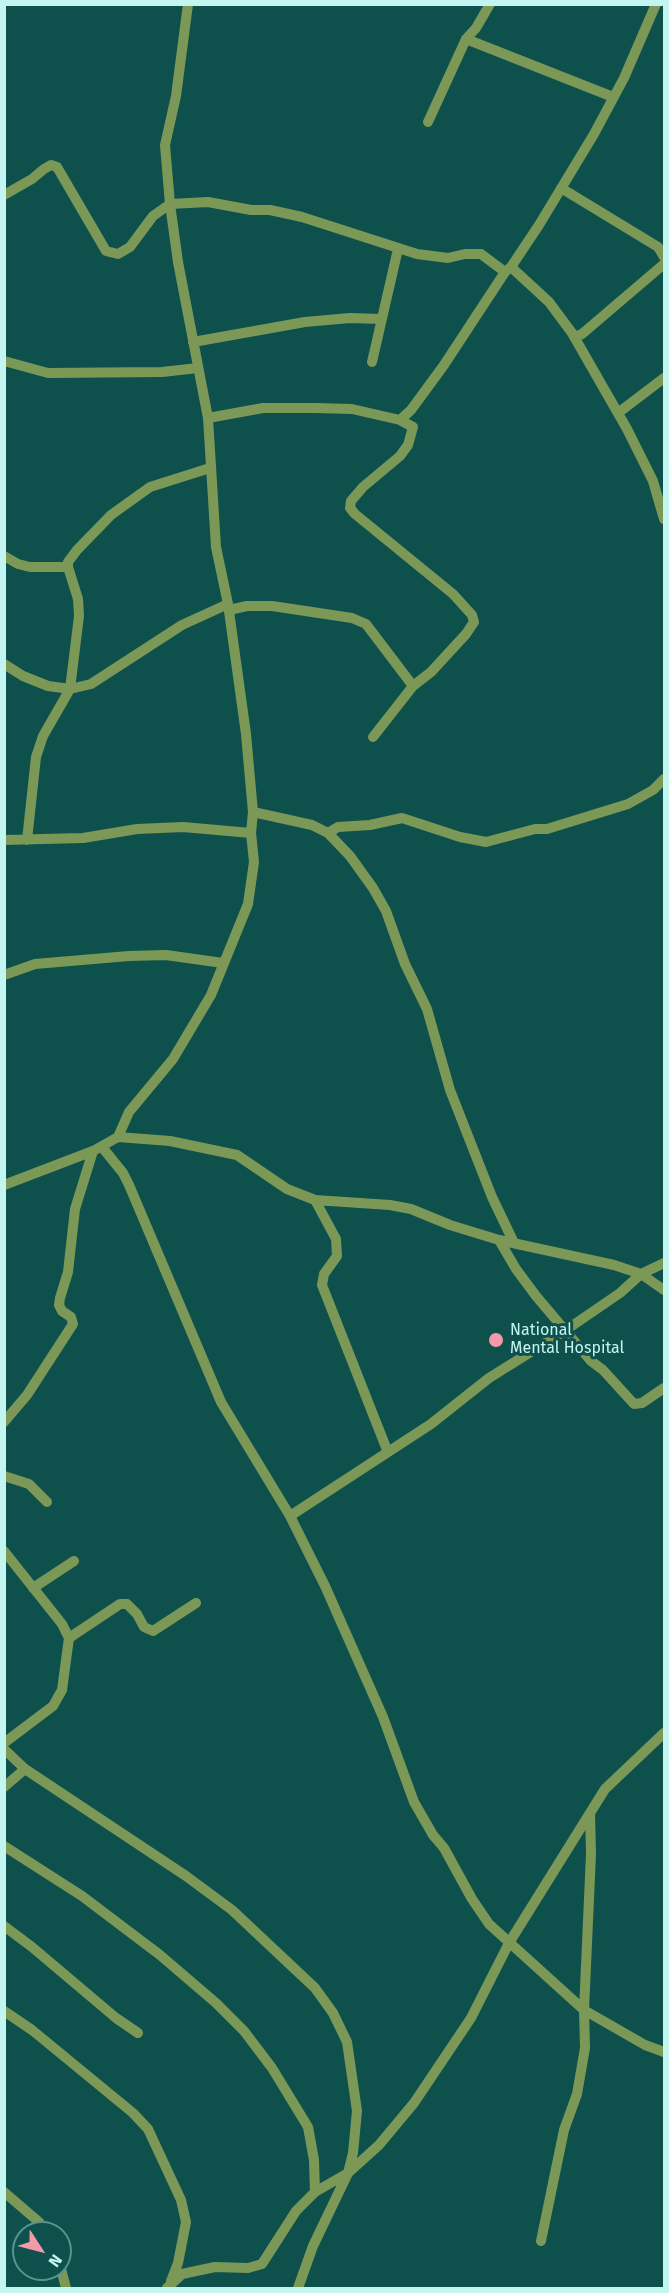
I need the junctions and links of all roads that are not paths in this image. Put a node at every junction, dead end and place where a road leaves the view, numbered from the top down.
1 (188, 4) edge
2 (490, 4) edge
3 (656, 4) edge
4 (466, 39) junction
5 (613, 97) junction
6 (428, 122) dead end
7 (561, 188) junction
8 (4, 195) edge
9 (170, 204) junction
10 (398, 249) junction
11 (664, 257) edge
12 (664, 264) edge
13 (508, 269) junction
14 (381, 319) junction
15 (574, 337) junction
16 (193, 342) junction
17 (4, 361) edge
18 (372, 362) dead end
19 (198, 368) junction
20 (664, 378) edge
21 (618, 413) junction
22 (208, 418) junction
23 (400, 420) junction
24 (210, 468) junction
25 (664, 519) edge
26 (4, 556) edge
27 (68, 567) junction
28 (229, 607) junction
29 (4, 664) edge
30 (412, 686) junction
31 (70, 689) junction
32 (373, 737) dead end
33 (664, 779) edge
34 (253, 812) junction
35 (251, 832) junction
36 (328, 833) junction
37 (4, 840) edge
38 (27, 840) junction
39 (223, 963) junction
40 (4, 975) edge
41 (118, 1137) junction
42 (98, 1149) junction
43 (4, 1185) edge
44 (315, 1200) junction
45 (499, 1240) junction
46 (514, 1243) junction
47 (664, 1263) edge
48 (641, 1274) junction
49 (664, 1290) edge
50 (566, 1330) junction
51 (664, 1388) edge
52 (4, 1422) edge
53 (387, 1450) junction
54 (4, 1476) edge
55 (47, 1502) dead end
56 (290, 1516) junction
57 (4, 1551) edge
58 (74, 1561) dead end
59 (33, 1588) junction
60 (196, 1603) dead end
61 (69, 1638) junction
62 (664, 1733) edge
63 (4, 1743) edge
64 (4, 1749) edge
65 (25, 1769) junction
66 (4, 1787) edge
67 (590, 1813) junction
68 (4, 1846) edge
69 (4, 1926) edge
70 (509, 1943) junction
71 (584, 2010) junction
72 (4, 2011) edge
73 (138, 2033) dead end
74 (664, 2052) edge
75 (348, 2173) junction
76 (4, 2192) edge
77 (315, 2192) junction
78 (38, 2221) edge
79 (541, 2241) dead end
80 (168, 2287) edge
81 (298, 2289) edge

1 - 9 street
2 - 4 street
3 - 5 street
4 - 5 street
4 - 6 street
5 - 7 street
7 - 11 street
7 - 13 street
8 - 9 street
9 - 10 street
9 - 16 street
10 - 13 street
10 - 14 street
12 - 15 street
13 - 15 street
13 - 23 street
14 - 16 street
14 - 18 street
15 - 21 street
16 - 19 street
17 - 19 street
19 - 22 street
20 - 21 street
21 - 25 street
22 - 23 street
22 - 24 street
23 - 30 street
24 - 27 street
24 - 28 street
26 - 27 street
27 - 31 street
28 - 30 street
28 - 31 street
28 - 34 street
29 - 31 street
30 - 32 street
31 - 38 street
33 - 36 street
34 - 35 street
34 - 36 street
35 - 38 street
35 - 39 street
36 - 46 street
37 - 38 street
39 - 40 street
39 - 41 street
41 - 42 street
41 - 44 street
42 - 43 street
42 - 52 street
42 - 56 street
44 - 45 street
44 - 53 street
45 - 46 street
45 - 50 street
46 - 48 street
47 - 48 street
48 - 49 street
48 - 50 street
50 - 51 street
50 - 53 street
53 - 56 street
54 - 55 street
56 - 70 street
57 - 59 street
58 - 59 street
59 - 61 street
60 - 61 street
61 - 63 street
62 - 67 street
64 - 65 street
65 - 66 street
65 - 75 street
67 - 70 street
67 - 71 street
68 - 77 street
69 - 73 street
70 - 71 street
70 - 75 street
71 - 74 street
71 - 79 street
72 - 80 street
75 - 77 street
75 - 81 street
76 - 78 street
77 - 80 street

